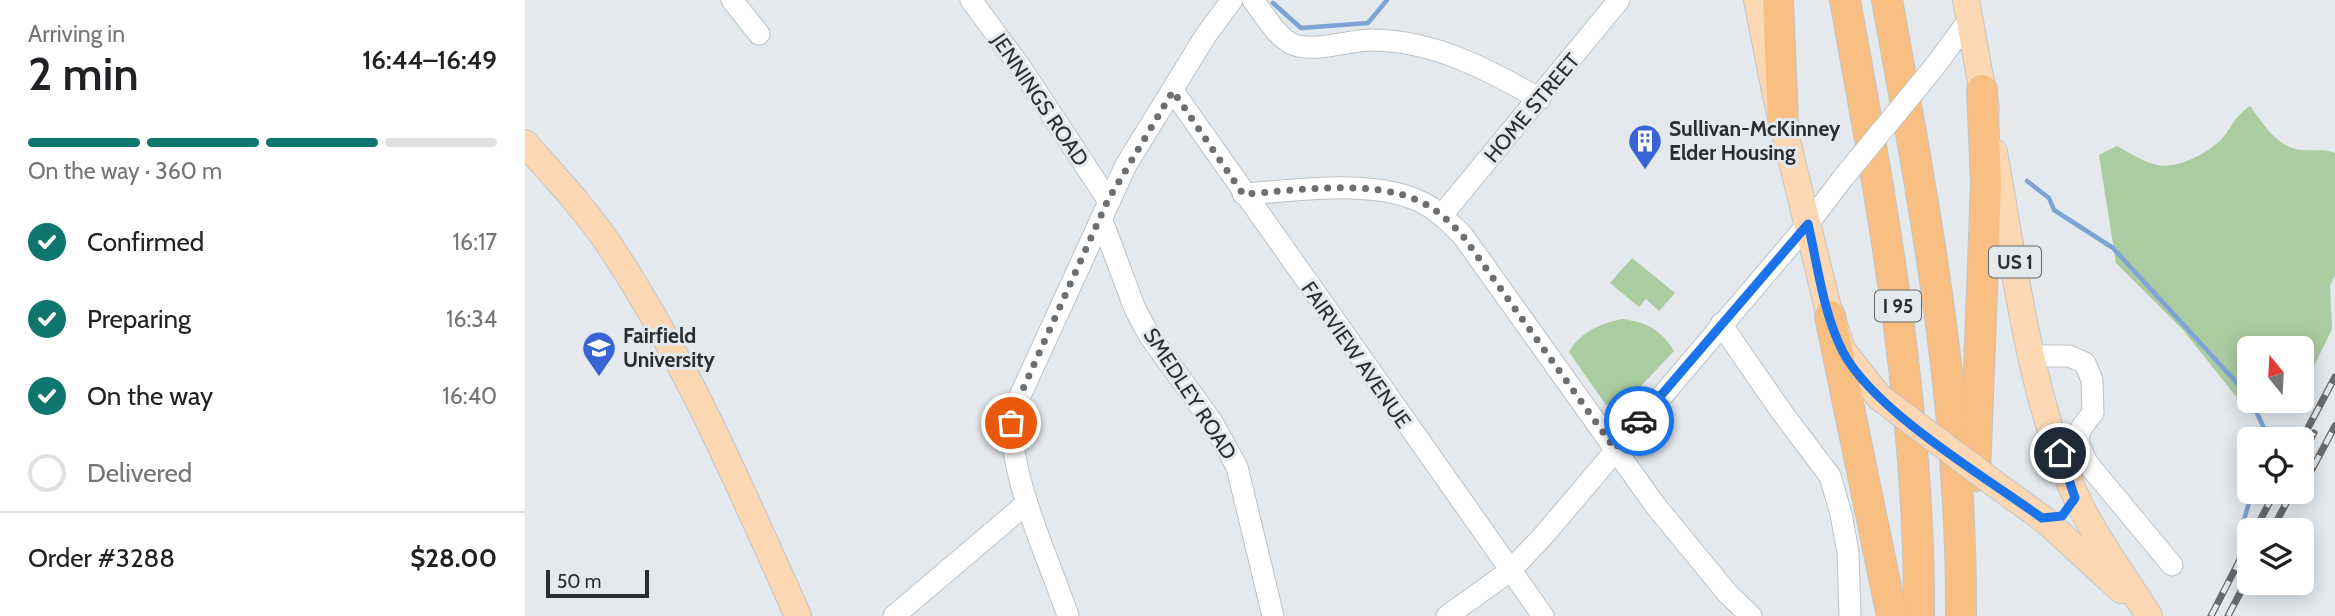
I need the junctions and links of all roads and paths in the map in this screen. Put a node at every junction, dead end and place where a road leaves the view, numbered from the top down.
1 (732, 0) edge
2 (971, 0) edge
3 (1232, 0) edge
4 (1253, 0) edge
5 (1619, 0) edge
6 (1757, 0) edge
7 (1778, 0) edge
8 (1845, 0) edge
9 (1887, 0) edge
10 (1968, 10) edge
11 (759, 34) dead end
12 (1982, 90) junction
13 (1173, 91) junction
14 (1540, 99) junction
15 (1783, 122) junction
16 (525, 143) edge
17 (1243, 194) junction
18 (1104, 209) junction
19 (1443, 215) junction
20 (1808, 224) junction
21 (1830, 316) junction
22 (1721, 324) junction
23 (2033, 356) junction
24 (1615, 449) junction
25 (2075, 493) junction
26 (1027, 503) junction
27 (2042, 518) junction
28 (2172, 565) dead end
29 (1510, 571) junction
30 (798, 616) edge
31 (894, 616) edge
32 (1068, 616) edge
33 (1273, 616) edge
34 (1447, 616) edge
35 (1543, 616) edge
36 (1751, 616) edge
37 (1850, 616) edge
38 (1892, 616) edge
39 (1919, 616) edge
40 (1963, 616) edge

1 - 11 street
2 - 18 street, JENNINGS ROAD
3 - 13 street
4 - 14 street
5 - 14 street, HOME STREET
6 - 15 main road, US 1
7 - 15 highway
8 - 39 highway, I 95
9 - 40 highway, I 95
10 - 12 main road, US 1
10 - 20 street, bridge
12 - 23 main road, US 1
12 - 40 highway
13 - 17 street, FAIRVIEW AVENUE
13 - 18 street
14 - 19 street, HOME STREET
15 - 20 main road, US 1
16 - 30 main road
17 - 19 street
17 - 29 street, FAIRVIEW AVENUE
18 - 26 street
18 - 33 street, SMEDLEY ROAD
19 - 24 street
20 - 21 main road, US 1
20 - 22 street
21 - 27 main road, US 1, bridge
21 - 38 highway
22 - 24 street
22 - 37 street
23 - 25 main road, US 1
23 - 28 street
24 - 29 street
24 - 36 street
25 - 27 main road
25 - 27 main road, US 1
26 - 31 street
26 - 32 street
29 - 34 street
29 - 35 street, FAIRVIEW AVENUE

